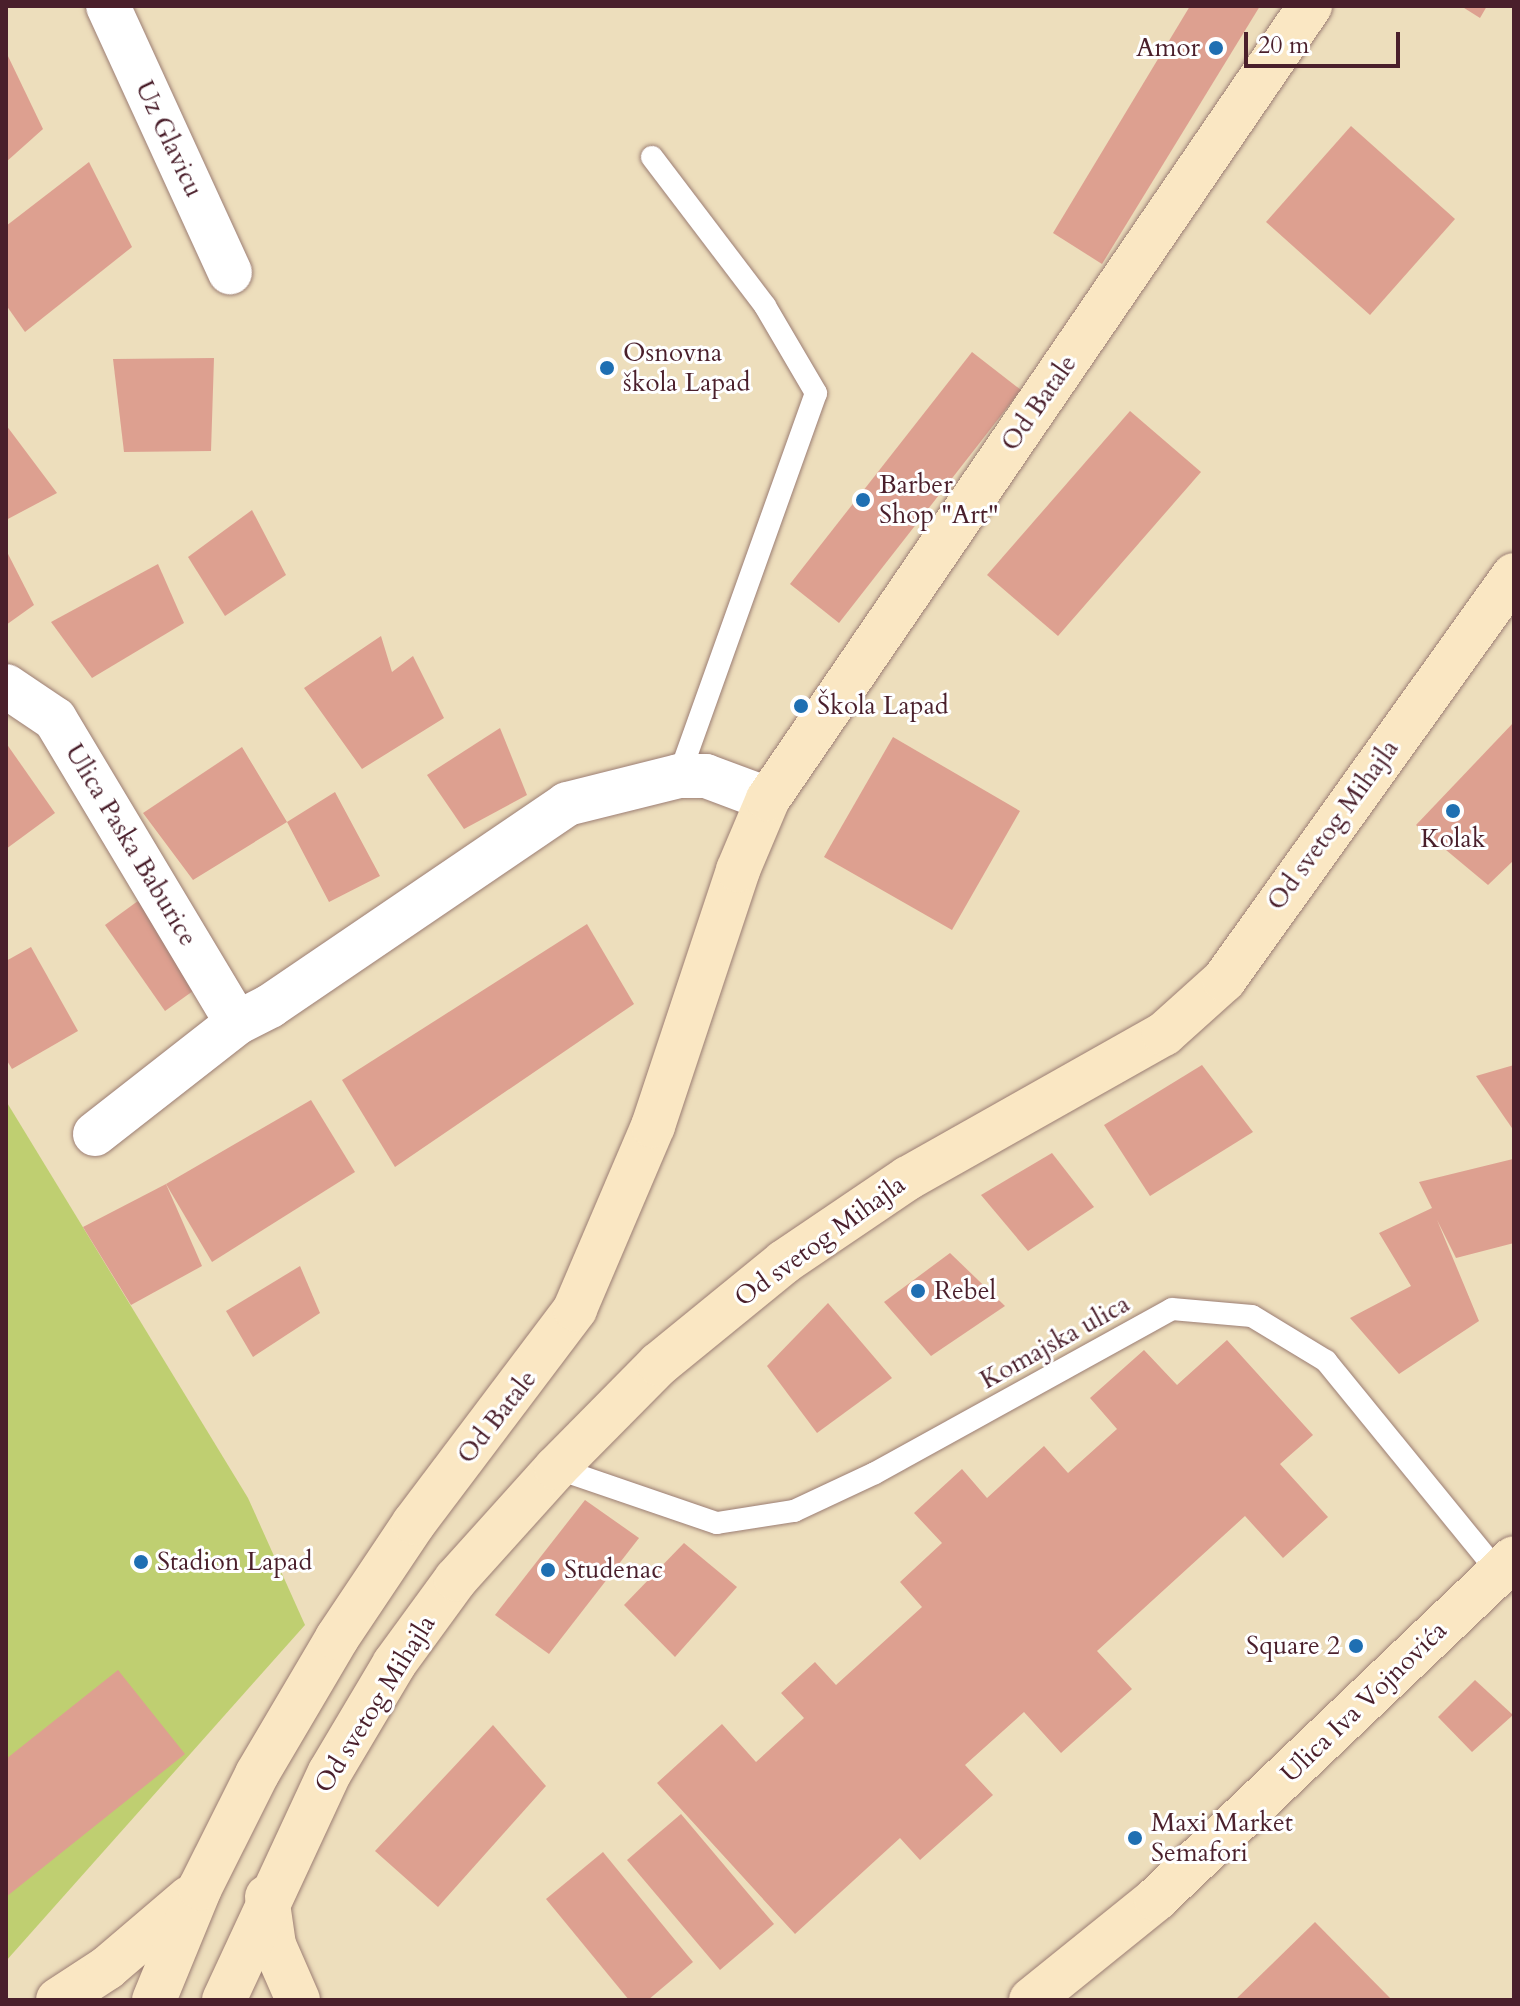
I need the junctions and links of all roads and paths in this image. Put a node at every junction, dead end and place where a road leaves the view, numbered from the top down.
1 (108, 6) edge
2 (1310, 6) edge
3 (652, 157) dead end
4 (230, 272) dead end
5 (1514, 575) edge
6 (6, 686) edge
7 (679, 776) junction
8 (768, 799) junction
9 (237, 1023) junction
10 (95, 1134) dead end
11 (556, 1468) junction
12 (1506, 1566) edge
13 (200, 1888) junction
14 (267, 1897) junction
15 (58, 2000) edge
16 (154, 2000) edge
17 (224, 2000) edge
18 (298, 2000) edge
19 (1031, 2000) edge

1 - 4 street, Uz Glavicu
2 - 8 main road, Od Batale
3 - 7 lane
5 - 11 main road, Od svetog Mihajla
6 - 9 street, Ulica Paska Baburice
7 - 8 street
7 - 9 street
8 - 13 main road, Od Batale
9 - 10 street
11 - 12 lane, Komajska ulica
11 - 14 main road, Od svetog Mihajla
12 - 19 main road, Ulica Iva Vojnovića
13 - 15 main road
13 - 16 main road, Od Batale
14 - 17 main road, Od svetog Mihajla
14 - 18 main road

